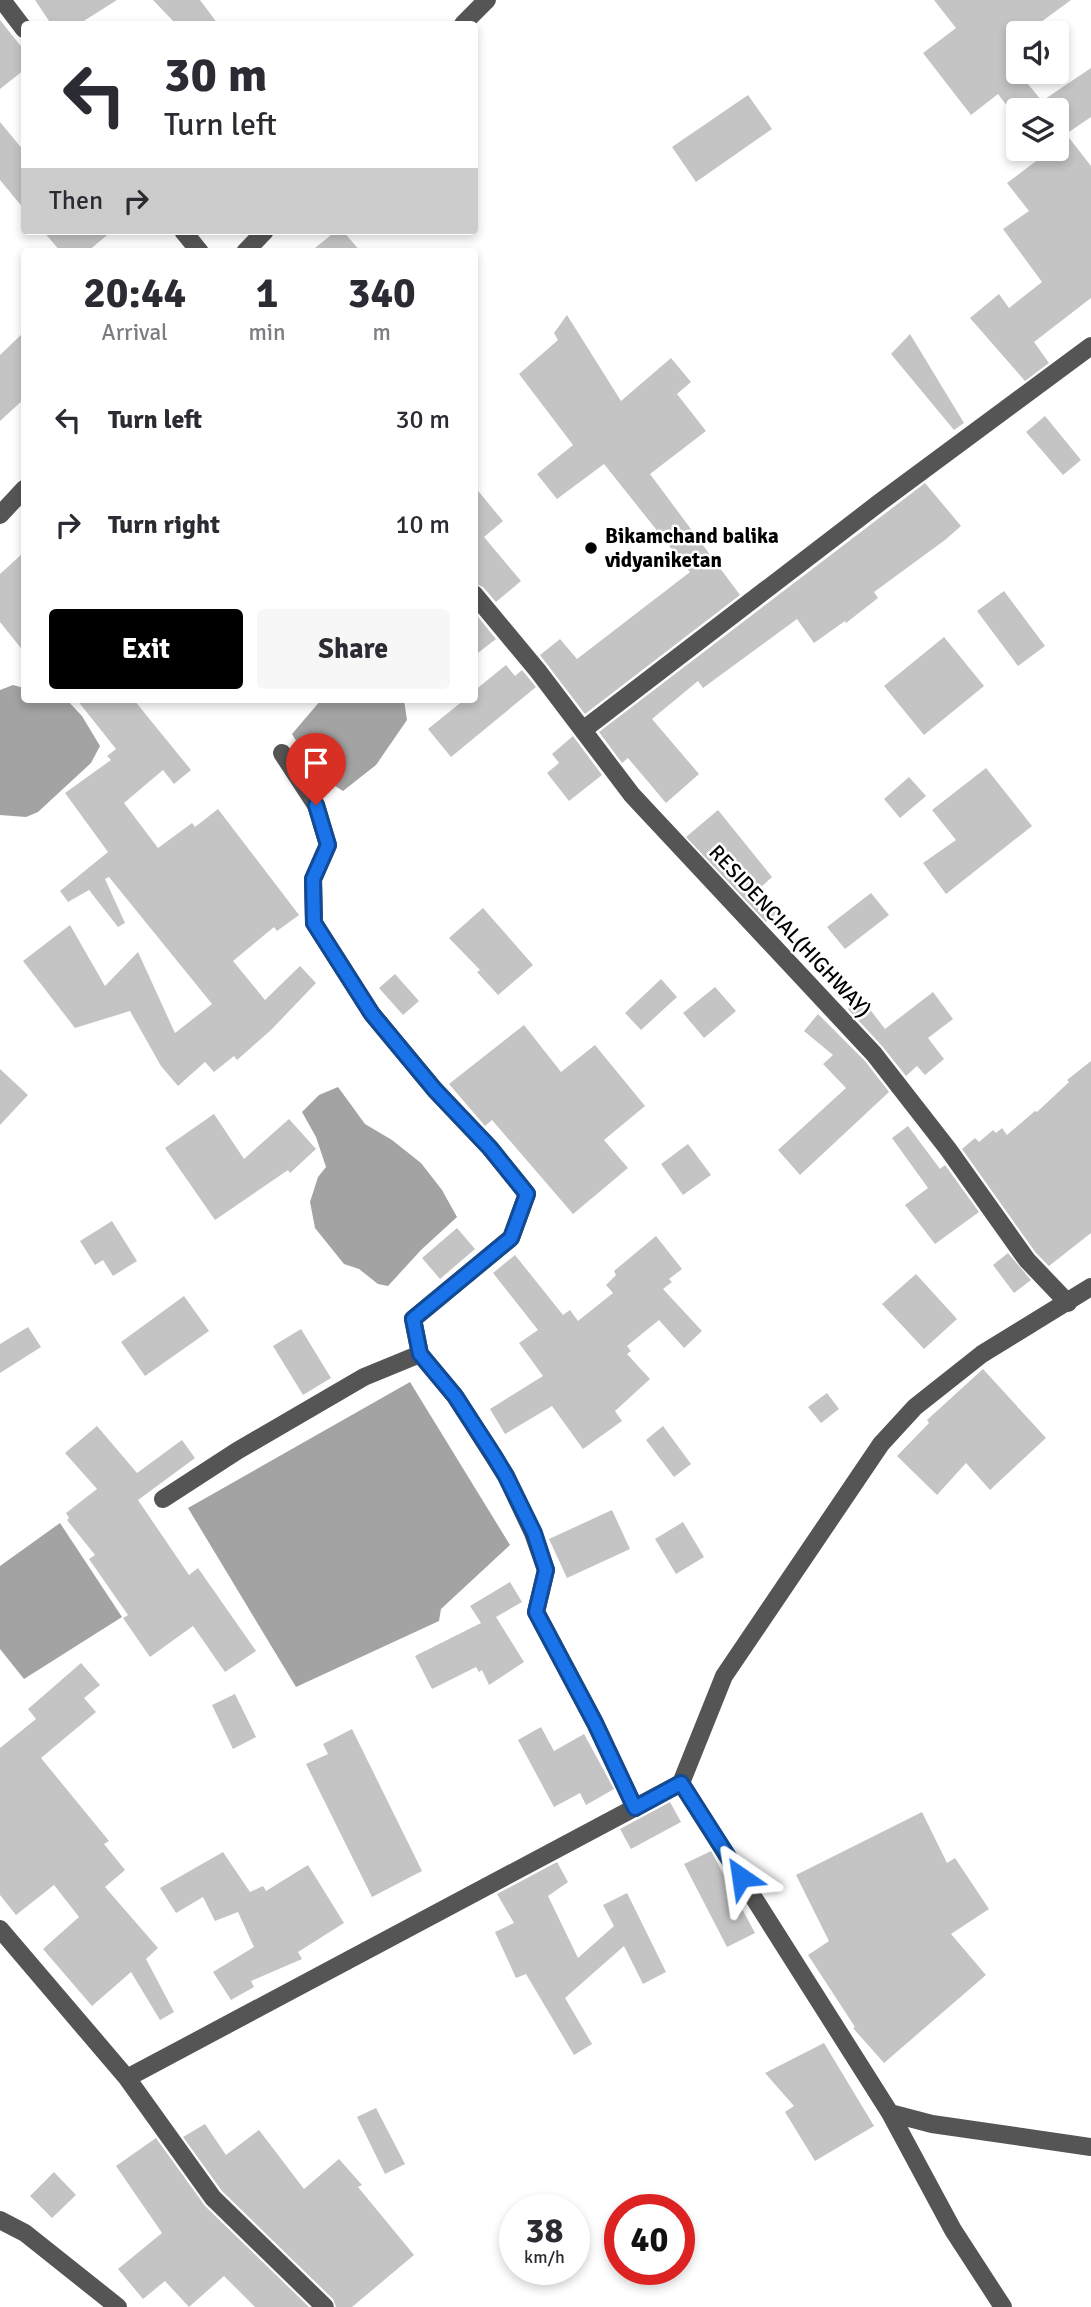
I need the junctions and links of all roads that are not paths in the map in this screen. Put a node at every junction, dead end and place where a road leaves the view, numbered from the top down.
1 (2, 0) edge
2 (487, 0) edge
3 (466, 21) edge
4 (21, 25) edge
5 (261, 235) edge
6 (249, 248) edge
7 (1091, 346) edge
8 (21, 492) edge
9 (0, 515) edge
10 (478, 599) edge
11 (583, 730) junction
12 (282, 753) dead end
13 (1091, 1287) edge
14 (1068, 1303) junction
15 (420, 1354) junction
16 (163, 1499) dead end
17 (681, 1783) junction
18 (635, 1808) junction
19 (0, 1929) edge
20 (127, 2078) junction
21 (890, 2113) junction
22 (1091, 2147) edge
23 (0, 2220) edge
24 (118, 2307) edge
25 (325, 2307) edge
26 (1003, 2307) edge

1 - 4 street
2 - 3 street
5 - 6 street
7 - 11 street
8 - 9 street
10 - 11 street, RESIDENCIAL(HIGHWAY)
11 - 14 street, RESIDENCIAL(HIGHWAY)
12 - 15 street
13 - 14 street
14 - 17 street
15 - 16 street
15 - 18 street
17 - 18 street
17 - 21 street
18 - 20 street
19 - 20 street
20 - 25 street
21 - 22 street
21 - 26 street
23 - 24 street

